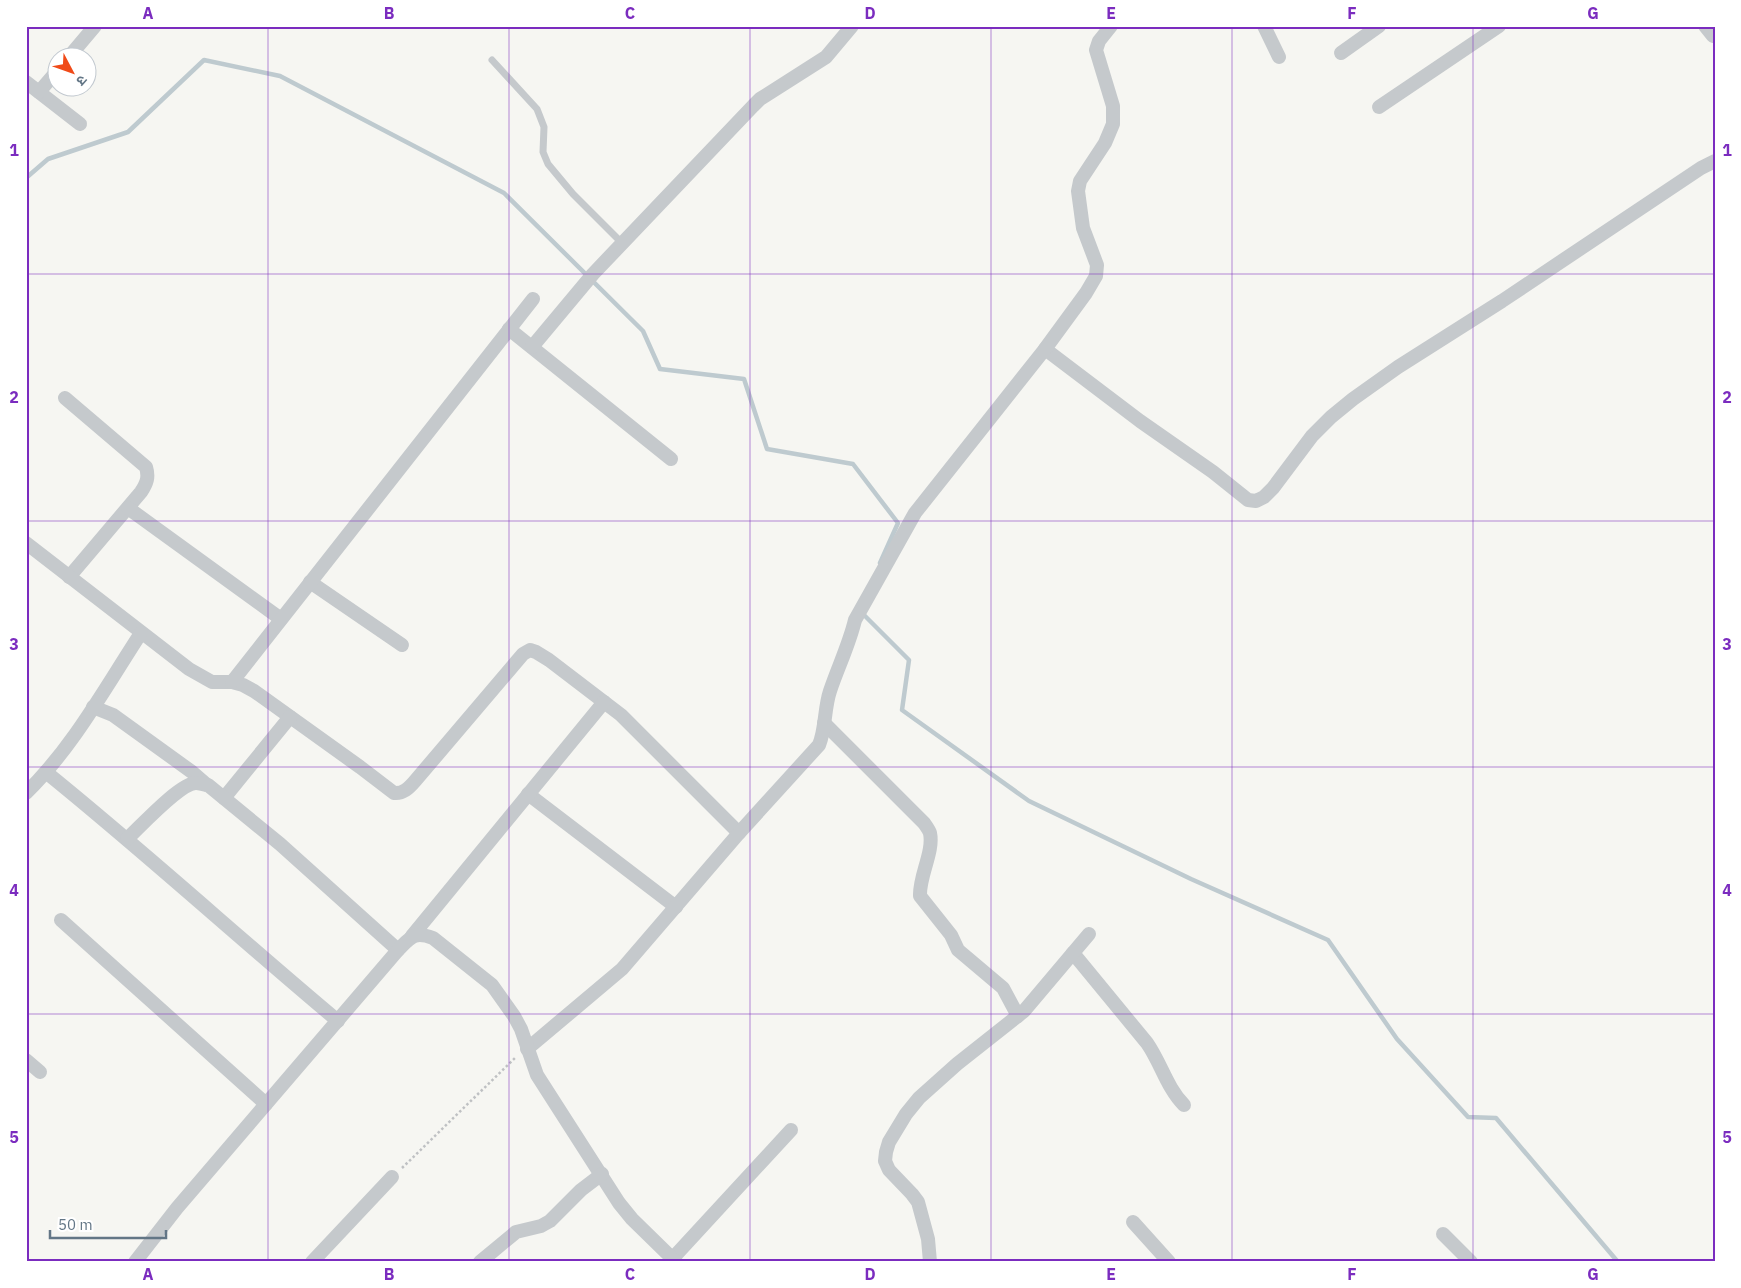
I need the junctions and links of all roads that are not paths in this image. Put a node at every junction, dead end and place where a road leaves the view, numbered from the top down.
1 (95, 26) edge
2 (852, 26) edge
3 (1111, 26) edge
4 (1264, 26) edge
5 (1379, 26) edge
6 (1499, 26) edge
7 (76, 48) edge
8 (1341, 53) dead end
9 (1279, 57) dead end
10 (492, 60) dead end
11 (26, 82) edge
12 (48, 82) edge
13 (39, 92) junction
14 (1379, 107) dead end
15 (80, 124) dead end
16 (1715, 161) edge
17 (622, 243) junction
18 (533, 299) dead end
19 (509, 329) junction
20 (532, 347) junction
21 (1045, 349) junction
22 (65, 398) dead end
23 (671, 458) dead end
24 (128, 508) junction
25 (26, 543) edge
26 (69, 576) junction
27 (310, 582) junction
28 (281, 618) junction
29 (141, 633) junction
30 (402, 645) dead end
31 (232, 682) junction
32 (604, 702) junction
33 (93, 707) junction
34 (290, 717) junction
35 (824, 723) junction
36 (47, 773) junction
37 (208, 785) junction
38 (26, 794) edge
39 (528, 794) junction
40 (224, 798) junction
41 (739, 833) junction
42 (127, 839) junction
43 (676, 907) junction
44 (61, 920) dead end
45 (1089, 934) dead end
46 (412, 936) junction
47 (398, 950) junction
48 (1073, 953) junction
49 (1018, 1016) junction
50 (338, 1021) junction
51 (527, 1049) junction
52 (26, 1060) edge
53 (40, 1072) dead end
54 (266, 1104) junction
55 (1184, 1105) dead end
56 (790, 1130) dead end
57 (602, 1174) junction
58 (392, 1177) road end
59 (1133, 1222) dead end
60 (1443, 1234) dead end
61 (675, 1260) edge
62 (135, 1262) edge
63 (312, 1262) edge
64 (480, 1262) edge
65 (930, 1262) edge
66 (1169, 1262) edge
67 (1471, 1262) edge

1 - 7 street
2 - 17 street
3 - 21 street
4 - 9 street
5 - 8 street
6 - 14 street
10 - 17 lane
11 - 13 street
12 - 13 street
13 - 15 street
16 - 21 street
17 - 20 street
18 - 19 street
19 - 20 street
19 - 27 street
20 - 23 street
21 - 35 street
22 - 24 street
24 - 26 street
24 - 28 street
25 - 26 street
26 - 29 street
27 - 28 street
27 - 30 street
28 - 31 street
29 - 31 street
29 - 33 street
31 - 34 street
32 - 34 street
32 - 39 street
32 - 41 street
33 - 36 street
33 - 37 street
34 - 40 street
35 - 41 street
35 - 49 street
36 - 38 street
36 - 42 street
37 - 40 street
37 - 42 street
39 - 43 street
39 - 46 street
40 - 47 street
41 - 43 street
42 - 50 street
43 - 51 street
44 - 54 street
45 - 48 street
46 - 47 street
46 - 51 street
47 - 50 street
48 - 49 street
48 - 55 street
49 - 65 street
50 - 54 street
51 - 57 street
52 - 53 street
54 - 62 street
56 - 61 street
57 - 61 street
57 - 64 street
58 - 63 street
59 - 66 street
60 - 67 street

